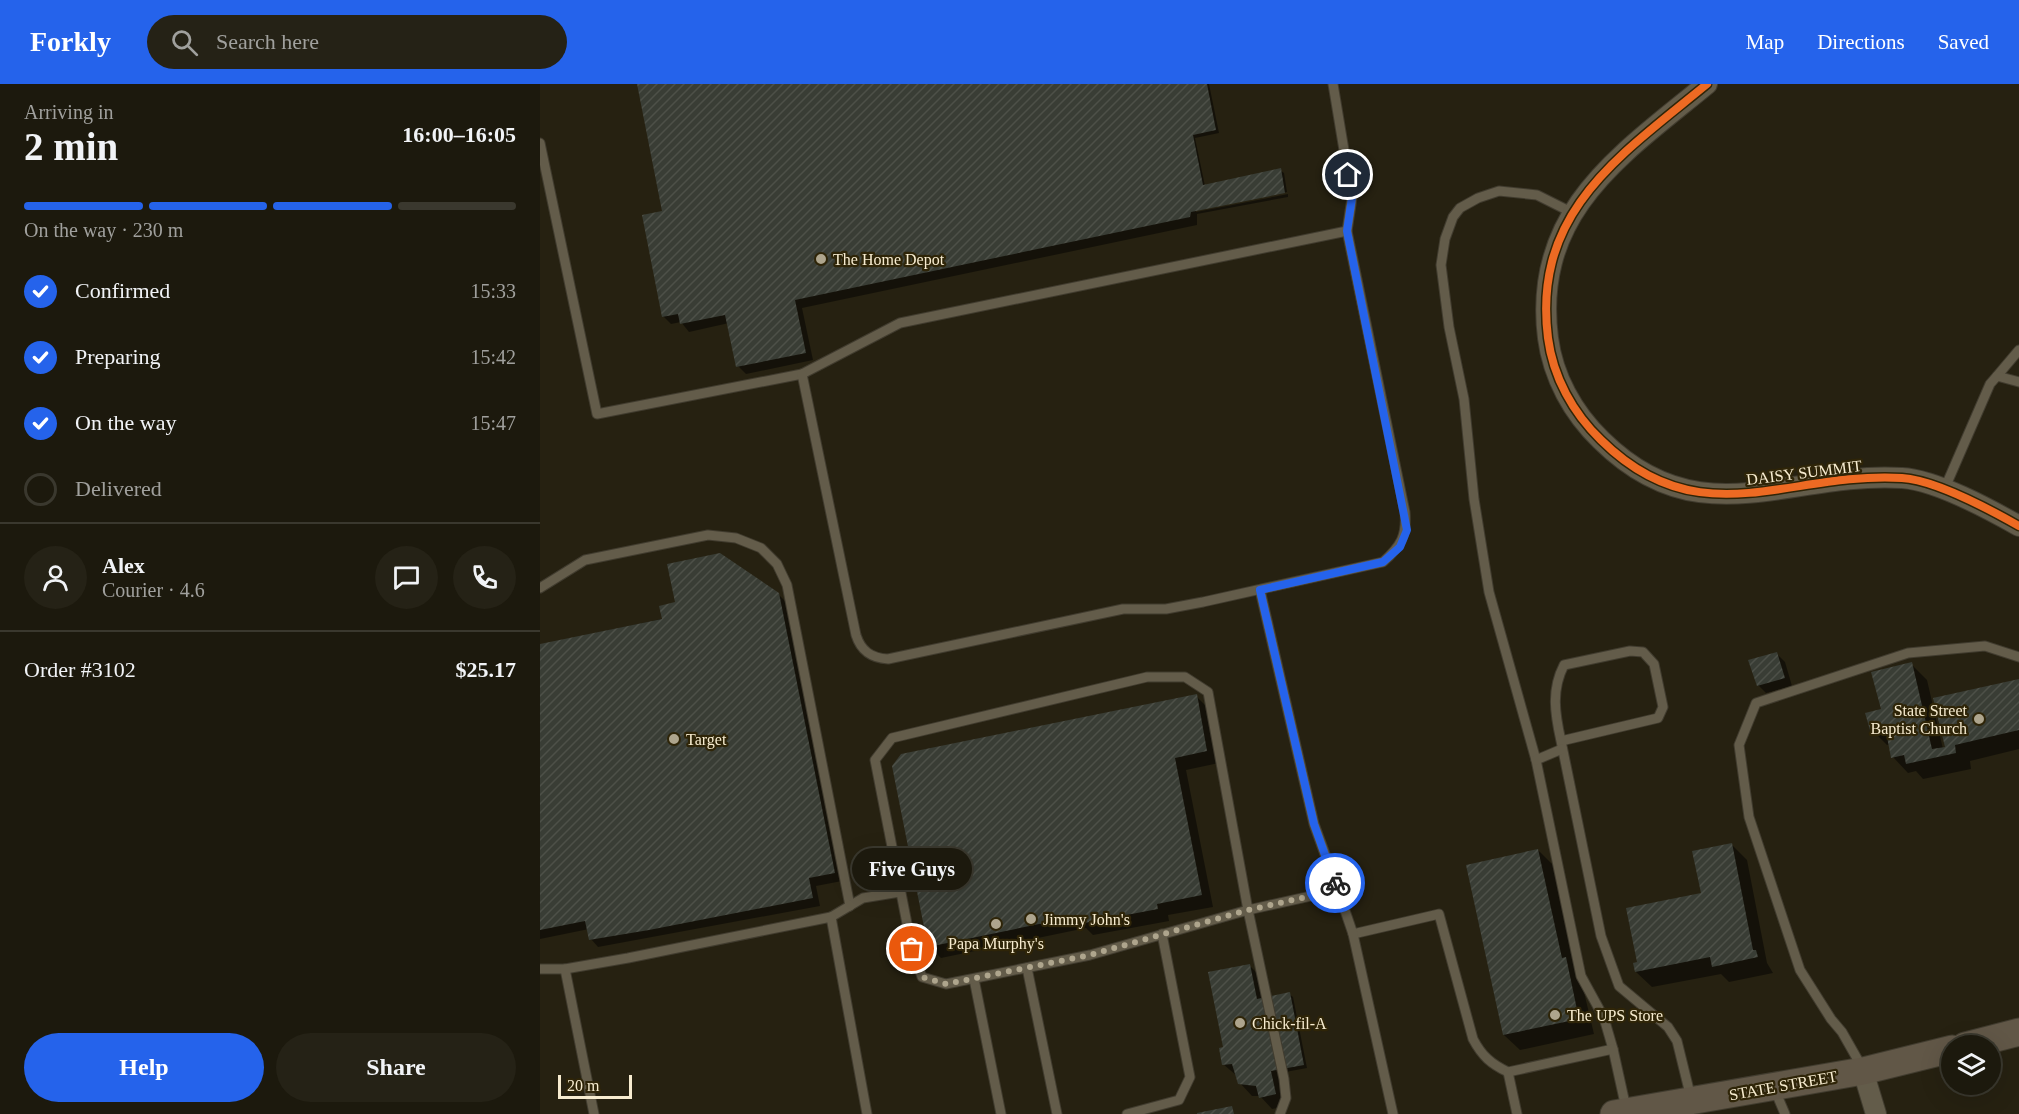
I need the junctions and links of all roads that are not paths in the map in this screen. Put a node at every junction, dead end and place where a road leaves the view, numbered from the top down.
1 (1333, 84) edge
2 (1707, 84) edge
3 (540, 143) edge
4 (1573, 213) junction
5 (1347, 231) junction
6 (2019, 350) edge
7 (802, 374) junction
8 (1997, 376) junction
9 (2019, 382) edge
10 (1944, 489) junction
11 (2019, 526) edge
12 (540, 588) edge
13 (1260, 590) junction
14 (2019, 657) edge
15 (1562, 745) junction
16 (1536, 760) junction
17 (1338, 890) junction
18 (900, 892) junction
19 (850, 906) junction
20 (1248, 910) junction
21 (831, 917) junction
22 (1162, 934) junction
23 (1353, 934) junction
24 (1027, 968) junction
25 (540, 969) edge
26 (565, 969) junction
27 (974, 978) junction
28 (2019, 1032) edge
29 (2001, 1037) edge
30 (1613, 1049) junction
31 (1941, 1052) edge
32 (1863, 1071) junction
33 (1508, 1072) junction
34 (1774, 1087) junction
35 (1691, 1100) junction
36 (1131, 1113) edge
37 (1620, 1113) edge
38 (594, 1114) edge
39 (867, 1114) edge
40 (1001, 1114) edge
41 (1057, 1114) edge
42 (1280, 1114) edge
43 (1393, 1114) edge
44 (1517, 1114) edge
45 (1785, 1114) edge
46 (1876, 1114) edge

1 - 5 lane
2 - 4 street, DAISY SUMMIT
3 - 7 lane
4 - 10 street, DAISY SUMMIT
4 - 16 lane
5 - 7 lane
5 - 13 lane
6 - 8 lane
7 - 13 lane
8 - 9 lane
8 - 10 lane
10 - 11 street, DAISY SUMMIT
12 - 19 lane
13 - 17 lane
14 - 32 lane
15 - 15 lane
15 - 16 lane
15 - 35 lane
16 - 30 lane
17 - 20 lane
17 - 23 lane
18 - 19 lane
18 - 20 lane
18 - 27 lane
19 - 21 lane
20 - 22 lane
20 - 42 lane
21 - 26 lane
21 - 39 lane
22 - 24 lane
22 - 36 lane
23 - 33 lane
23 - 43 lane
24 - 27 lane
24 - 41 lane
25 - 26 lane
26 - 38 lane
27 - 40 lane
28 - 29 main road
30 - 33 lane
30 - 37 lane
31 - 32 main road, STATE STREET
32 - 34 main road, STATE STREET
32 - 46 street
33 - 44 lane
34 - 35 main road, STATE STREET
34 - 45 lane
35 - 37 main road, STATE STREET

